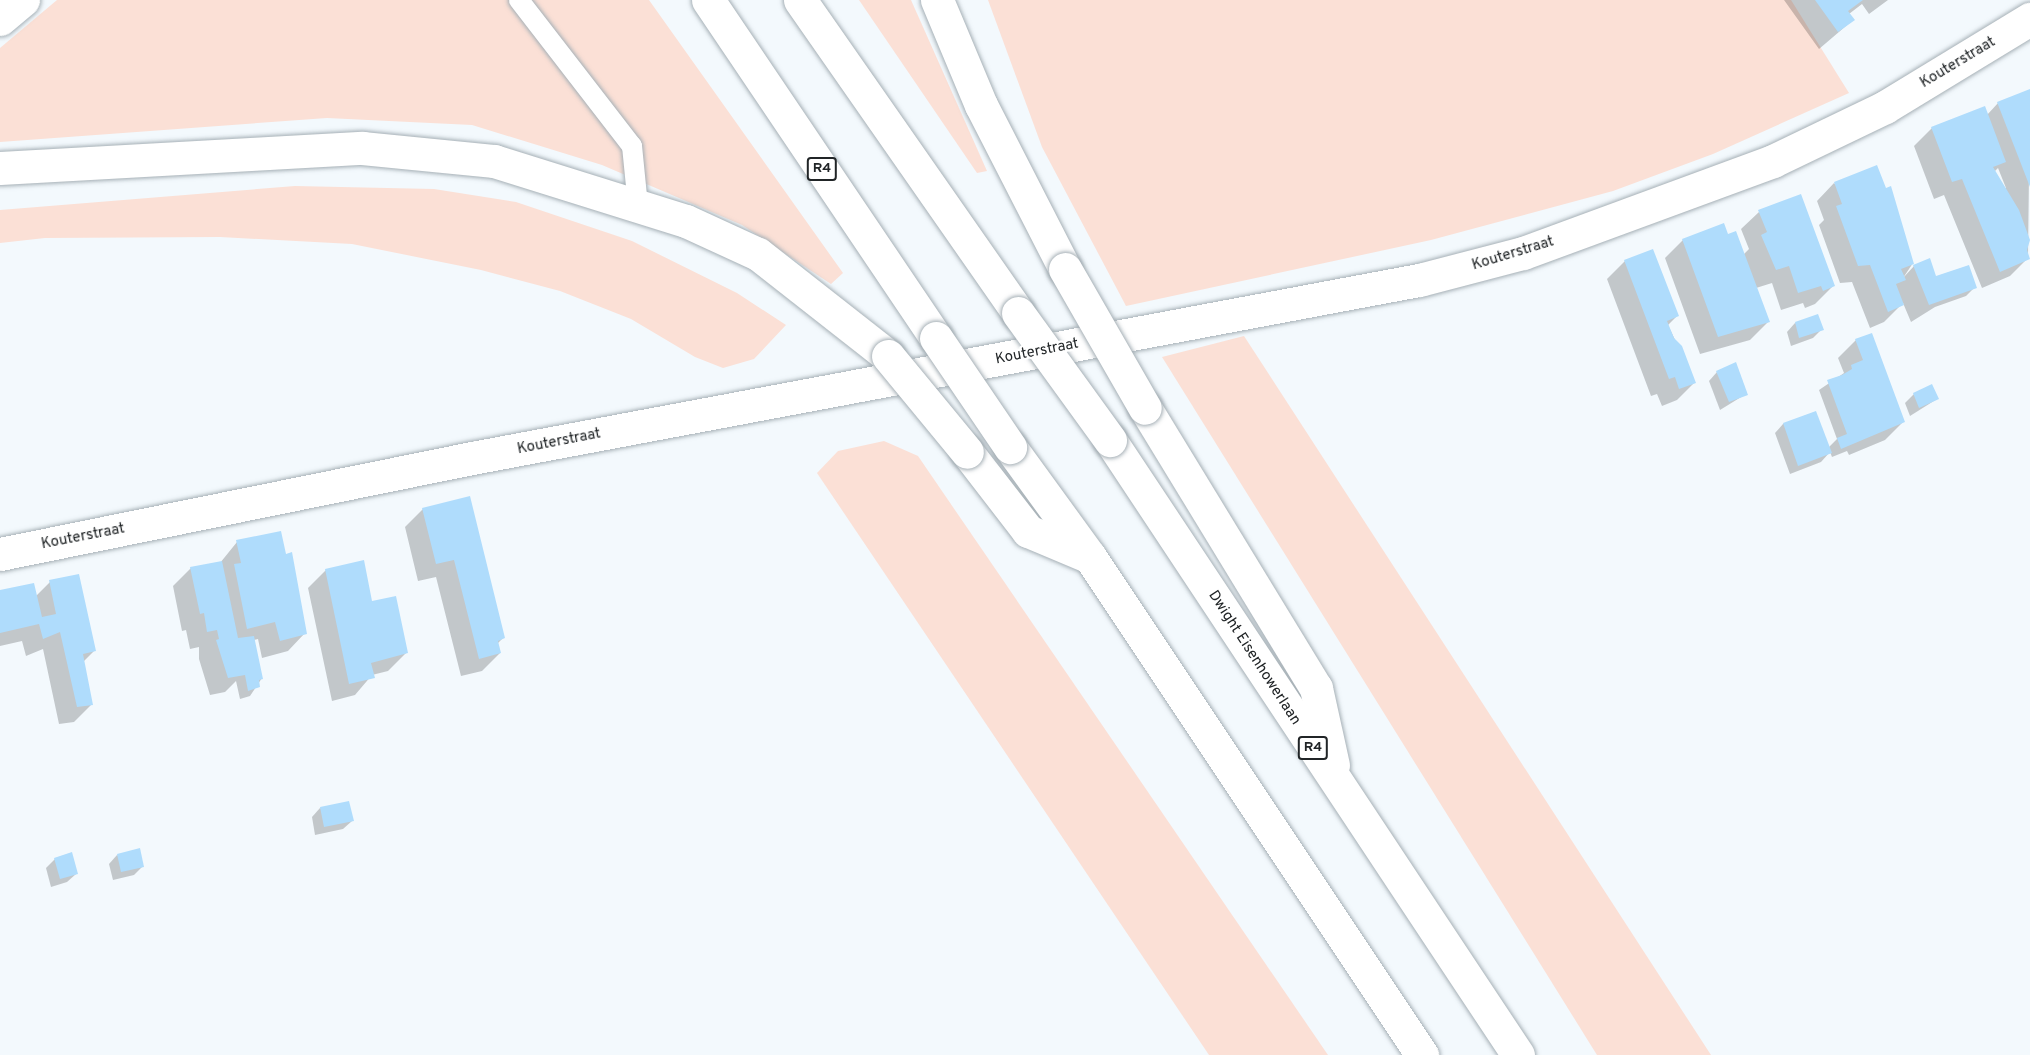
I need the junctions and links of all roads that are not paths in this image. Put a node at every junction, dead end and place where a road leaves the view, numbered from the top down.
1 (23, 0) edge
2 (519, 0) edge
3 (708, 0) edge
4 (800, 0) edge
5 (937, 0) edge
6 (0, 19) edge
7 (2030, 19) edge
8 (0, 168) edge
9 (638, 206) junction
10 (0, 554) edge
11 (1090, 557) junction
12 (1337, 784) junction
13 (1422, 1055) edge
14 (1518, 1055) edge

1 - 6 main road
2 - 9 lane
3 - 11 main road, R4, bridge
4 - 12 main road, Dwight Eisenhowerlaan / R4, bridge
5 - 12 main road, bridge
7 - 10 main road, Kouterstraat
8 - 9 main road
9 - 11 main road, bridge
11 - 13 main road, R4
12 - 14 main road, Dwight Eisenhowerlaan / R4

